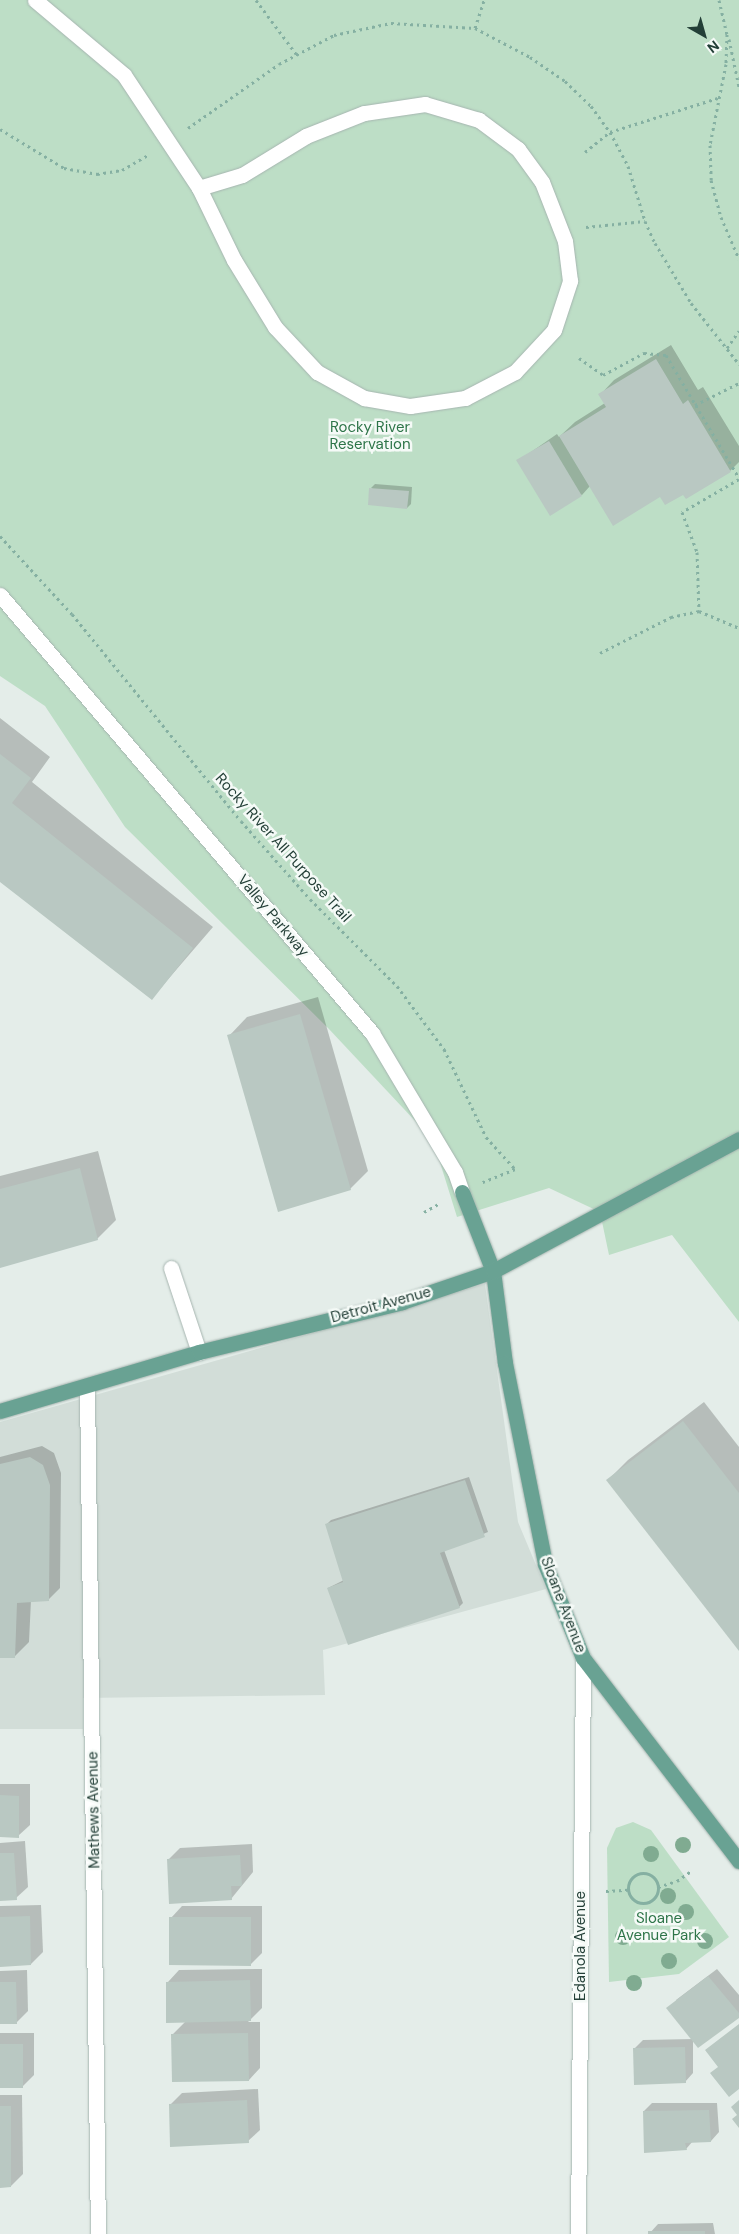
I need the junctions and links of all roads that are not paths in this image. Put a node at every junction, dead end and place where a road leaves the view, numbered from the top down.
1 (35, 0) edge
2 (199, 188) junction
3 (0, 595) edge
4 (739, 1139) edge
5 (462, 1192) joint
6 (171, 1268) dead end
7 (493, 1270) junction
8 (199, 1352) junction
9 (88, 1386) junction
10 (0, 1411) edge
11 (583, 1658) junction
12 (739, 1861) edge
13 (98, 2234) edge
14 (578, 2234) edge

1 - 2 street
2 - 2 street
3 - 5 street, Valley Parkway
4 - 7 main road, Detroit Avenue
5 - 7 main road, Valley Parkway
6 - 8 street
7 - 8 main road, Detroit Avenue
7 - 11 main road, Sloane Avenue
8 - 9 main road, Detroit Avenue
9 - 10 main road, Detroit Avenue
9 - 13 street, Mathews Avenue
11 - 12 main road, Sloane Avenue
11 - 14 street, Edanola Avenue

